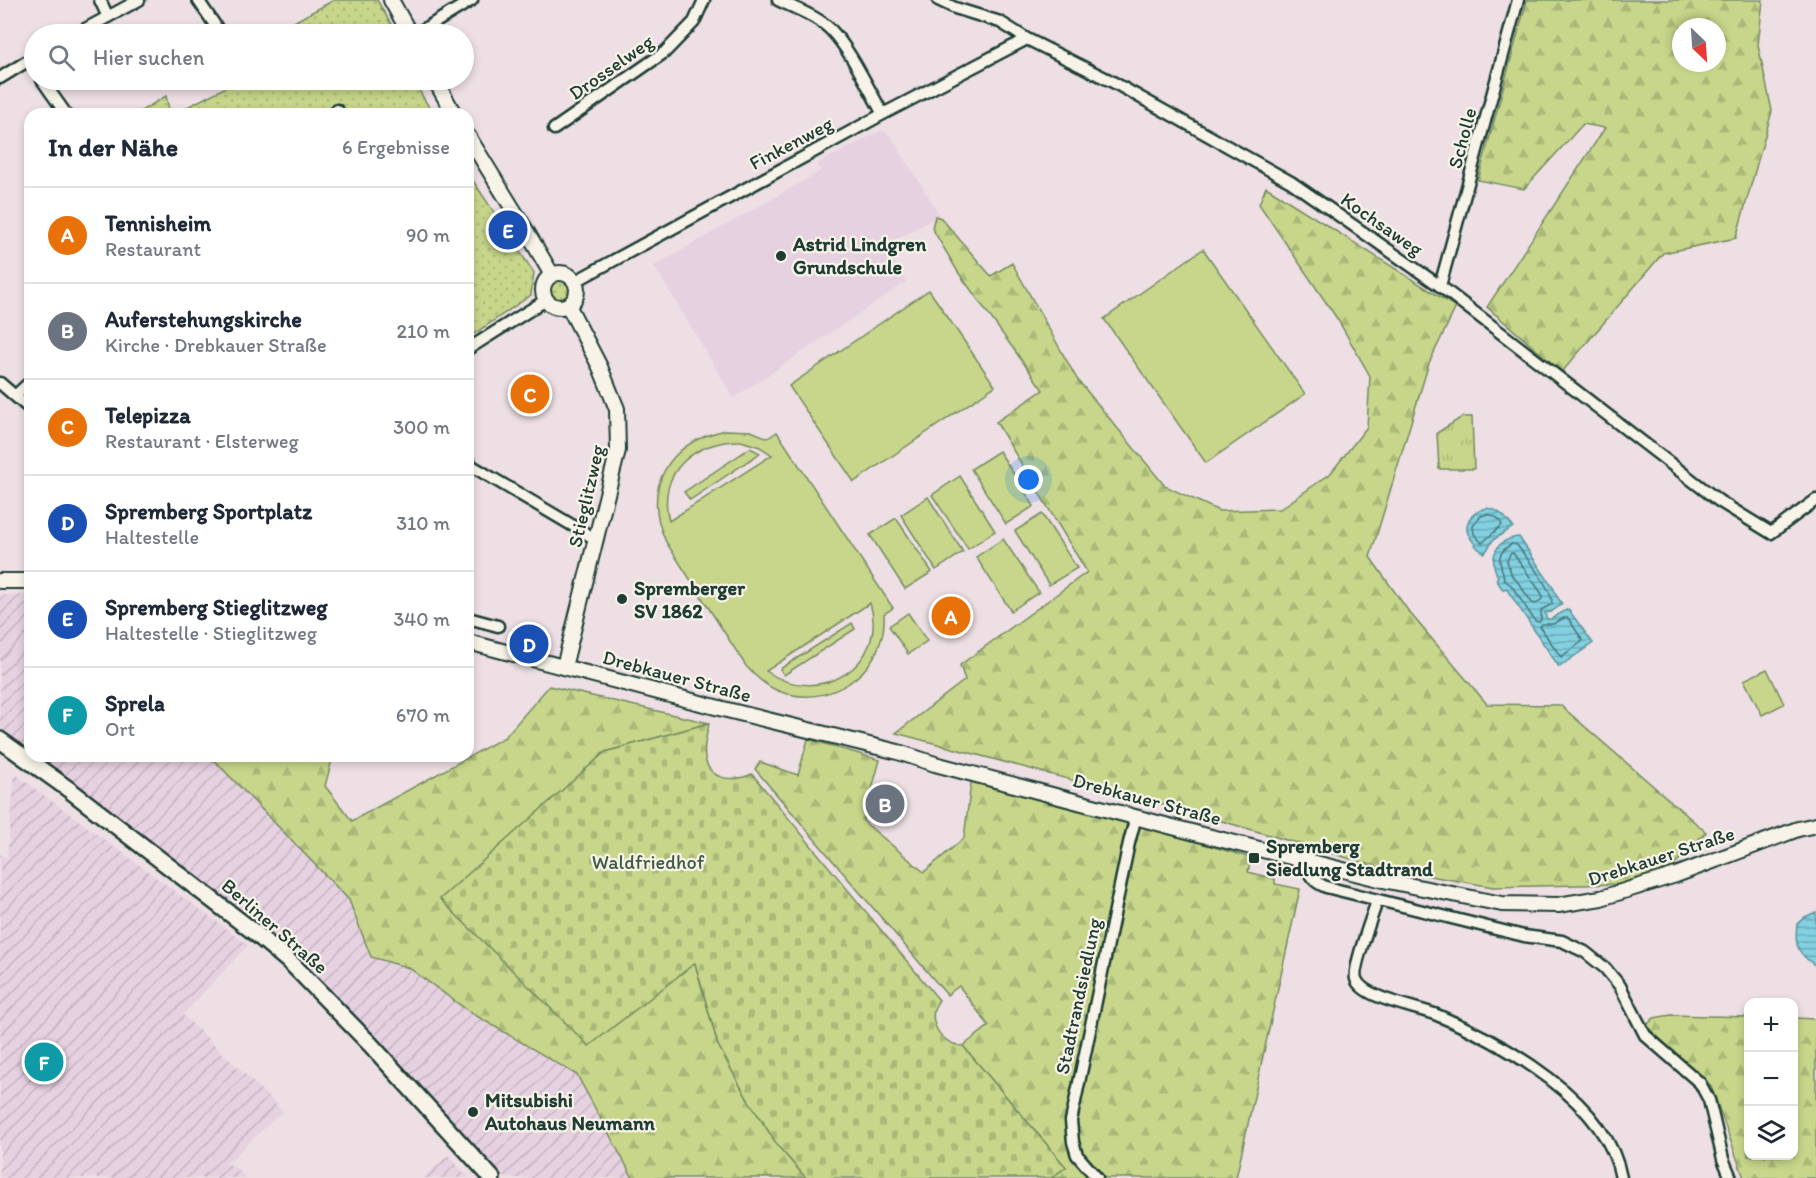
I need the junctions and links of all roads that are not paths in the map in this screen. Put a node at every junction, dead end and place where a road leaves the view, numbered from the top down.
1 (100, 0) edge
2 (139, 0) edge
3 (198, 0) edge
4 (392, 0) edge
5 (472, 0) edge
6 (704, 0) edge
7 (778, 0) edge
8 (938, 0) edge
9 (1518, 0) edge
10 (108, 17) junction
11 (95, 24) edge
12 (215, 24) edge
13 (405, 24) edge
14 (432, 24) edge
15 (1027, 39) junction
16 (24, 66) edge
17 (0, 78) edge
18 (49, 90) edge
19 (441, 90) edge
20 (62, 108) edge
21 (451, 108) edge
22 (883, 114) junction
23 (554, 129) dead end
24 (474, 146) edge
25 (552, 275) junction
26 (574, 282) junction
27 (1440, 286) junction
28 (546, 300) junction
29 (568, 305) junction
30 (474, 345) edge
31 (0, 383) edge
32 (24, 388) edge
33 (15, 396) junction
34 (24, 404) edge
35 (474, 467) edge
36 (1816, 500) edge
37 (597, 540) junction
38 (0, 581) edge
39 (24, 581) edge
40 (474, 620) edge
41 (498, 626) dead end
42 (474, 644) edge
43 (564, 667) junction
44 (0, 740) edge
45 (24, 757) edge
46 (31, 762) edge
47 (1136, 816) junction
48 (1816, 825) edge
49 (1309, 861) junction
50 (1377, 901) junction
51 (492, 1178) edge
52 (1096, 1178) edge
53 (1621, 1178) edge
54 (1731, 1178) edge

1 - 10 street
2 - 10 street
3 - 12 street
4 - 13 street
5 - 14 street
6 - 23 street, Drosselweg
7 - 22 street
8 - 15 street, Kochsaweg
9 - 27 street, Scholle
10 - 11 street
15 - 22 street, Finkenweg
15 - 27 street, Kochsaweg
16 - 17 street
18 - 20 street
19 - 21 street
22 - 26 street, Finkenweg
24 - 25 street
25 - 26 street
25 - 28 street
26 - 29 street
27 - 36 street, Kochsaweg
28 - 29 street
28 - 30 street
29 - 37 street, Stieglitzweg
31 - 33 street
32 - 33 street
33 - 34 street
35 - 37 street
37 - 43 street, Stieglitzweg
38 - 39 street
40 - 41 street
42 - 43 street, Drebkauer Straße
43 - 47 street, Drebkauer Straße
44 - 45 main road, Berliner Straße
46 - 51 main road, Berliner Straße
47 - 49 street, Drebkauer Straße
47 - 52 street, Stadtrandsiedlung
48 - 49 street, Drebkauer Straße
49 - 50 street
50 - 53 street
50 - 54 street

